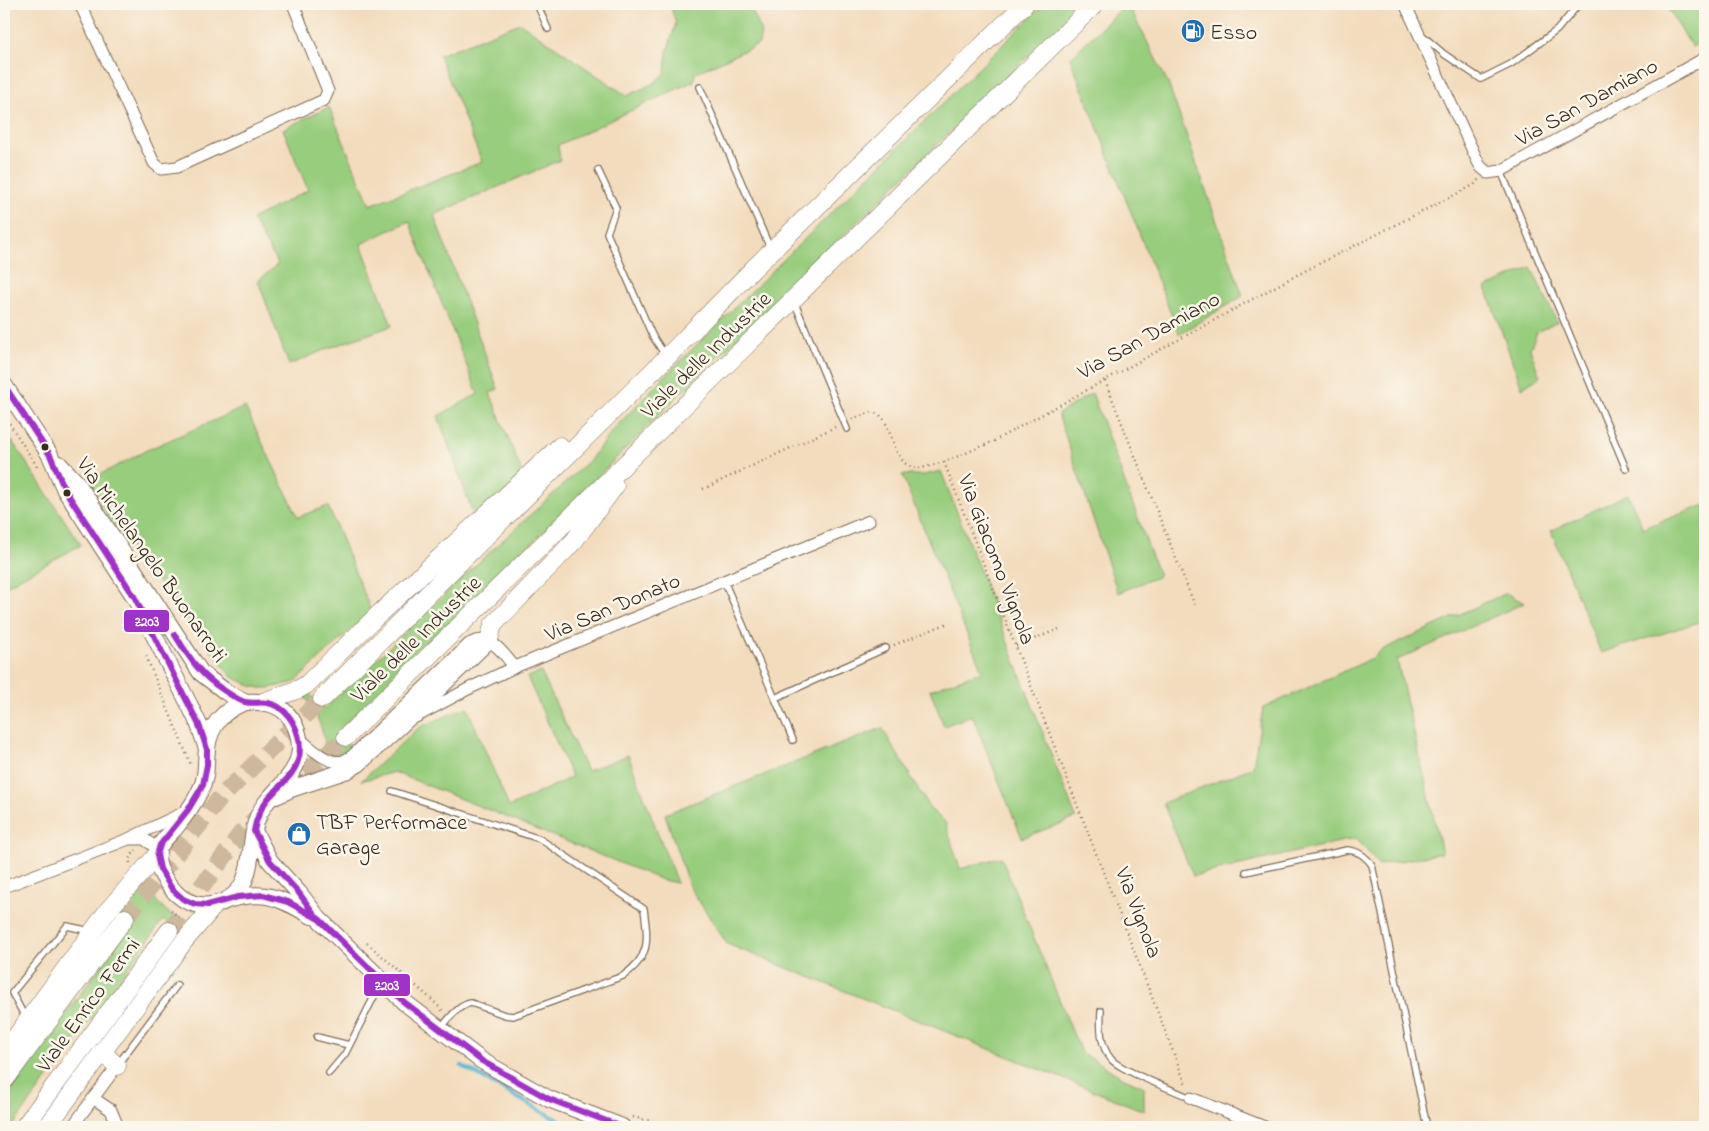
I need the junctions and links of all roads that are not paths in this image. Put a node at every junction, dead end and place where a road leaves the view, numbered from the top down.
1 (80, 4) edge
2 (293, 4) edge
3 (537, 4) edge
4 (1025, 4) edge
5 (1095, 4) edge
6 (1405, 4) edge
7 (1579, 4) edge
8 (548, 29) dead end
9 (1418, 32) junction
10 (1705, 58) edge
11 (700, 87) dead end
12 (598, 170) dead end
13 (1501, 171) junction
14 (772, 251) junction
15 (793, 299) junction
16 (666, 358) junction
17 (4, 385) edge
18 (626, 397) junction
19 (847, 429) dead end
20 (646, 443) junction
21 (50, 455) junction
22 (1626, 469) dead end
23 (868, 521) dead end
24 (724, 581) junction
25 (489, 640) junction
26 (886, 648) road end
27 (515, 667) junction
28 (775, 698) junction
29 (322, 699) tunnel mouth
30 (246, 702) junction
31 (263, 702) junction
32 (402, 724) junction
33 (346, 737) tunnel mouth
34 (300, 739) junction
35 (793, 740) dead end
36 (207, 749) junction
37 (392, 791) dead end
38 (267, 800) junction
39 (188, 810) junction
40 (254, 831) junction
41 (126, 840) junction
42 (157, 852) junction
43 (1246, 872) dead end
44 (4, 887) edge
45 (221, 902) junction
46 (125, 918) tunnel mouth
47 (319, 920) junction
48 (92, 931) junction
49 (169, 931) tunnel mouth
50 (382, 981) junction
51 (177, 985) dead end
52 (1101, 1012) dead end
53 (27, 1022) junction
54 (440, 1030) junction
55 (317, 1037) dead end
56 (349, 1045) junction
57 (102, 1052) junction
58 (4, 1053) edge
59 (117, 1066) junction
60 (329, 1073) dead end
61 (4, 1081) edge
62 (94, 1098) junction
63 (1191, 1098) joint
64 (24, 1127) edge
65 (47, 1127) edge
66 (72, 1127) edge
67 (118, 1127) edge
68 (622, 1127) edge
69 (1265, 1127) edge
70 (1427, 1127) edge

1 - 2 street
3 - 8 lane
4 - 14 main road, Viale delle Industrie
5 - 15 main road, Viale delle Industrie
6 - 9 street
7 - 9 lane
9 - 13 street, Via San Damiano
10 - 13 street, Via San Damiano
11 - 14 lane
12 - 16 lane
13 - 22 lane
14 - 16 main road, Viale delle Industrie
15 - 19 lane
15 - 20 main road, Viale delle Industrie
16 - 18 main road, Viale delle Industrie
17 - 21 street, Via Michelangelo Buonarroti
18 - 29 main road, Viale delle Industrie
18 - 31 main road
20 - 25 main road
20 - 33 main road, Viale delle Industrie
21 - 30 street, Via Michelangelo Buonarroti
21 - 36 street, Via Michelangelo Buonarroti
23 - 24 street, Via San Donato
24 - 27 street, Via San Donato
24 - 28 lane
25 - 27 street
25 - 32 street
25 - 34 street
26 - 28 lane
27 - 32 street, Via San Donato
28 - 35 lane
30 - 31 street
30 - 36 street
31 - 34 street
32 - 38 street
34 - 38 street
36 - 39 street
37 - 54 lane
38 - 40 street
39 - 41 street
39 - 42 street
40 - 45 street
40 - 47 street
41 - 42 street
41 - 44 street
42 - 45 street
42 - 48 main road
43 - 70 lane
45 - 47 street
45 - 57 main road
46 - 61 main road, Viale Enrico Fermi
47 - 50 street
48 - 53 main road
48 - 53 lane
49 - 64 main road, Viale Enrico Fermi
50 - 54 street
50 - 56 lane
51 - 59 lane
52 - 63 lane
53 - 58 main road
54 - 68 street
55 - 56 lane
56 - 60 lane
57 - 59 main road
57 - 65 main road
59 - 62 street
62 - 66 street
62 - 67 street
63 - 69 street

